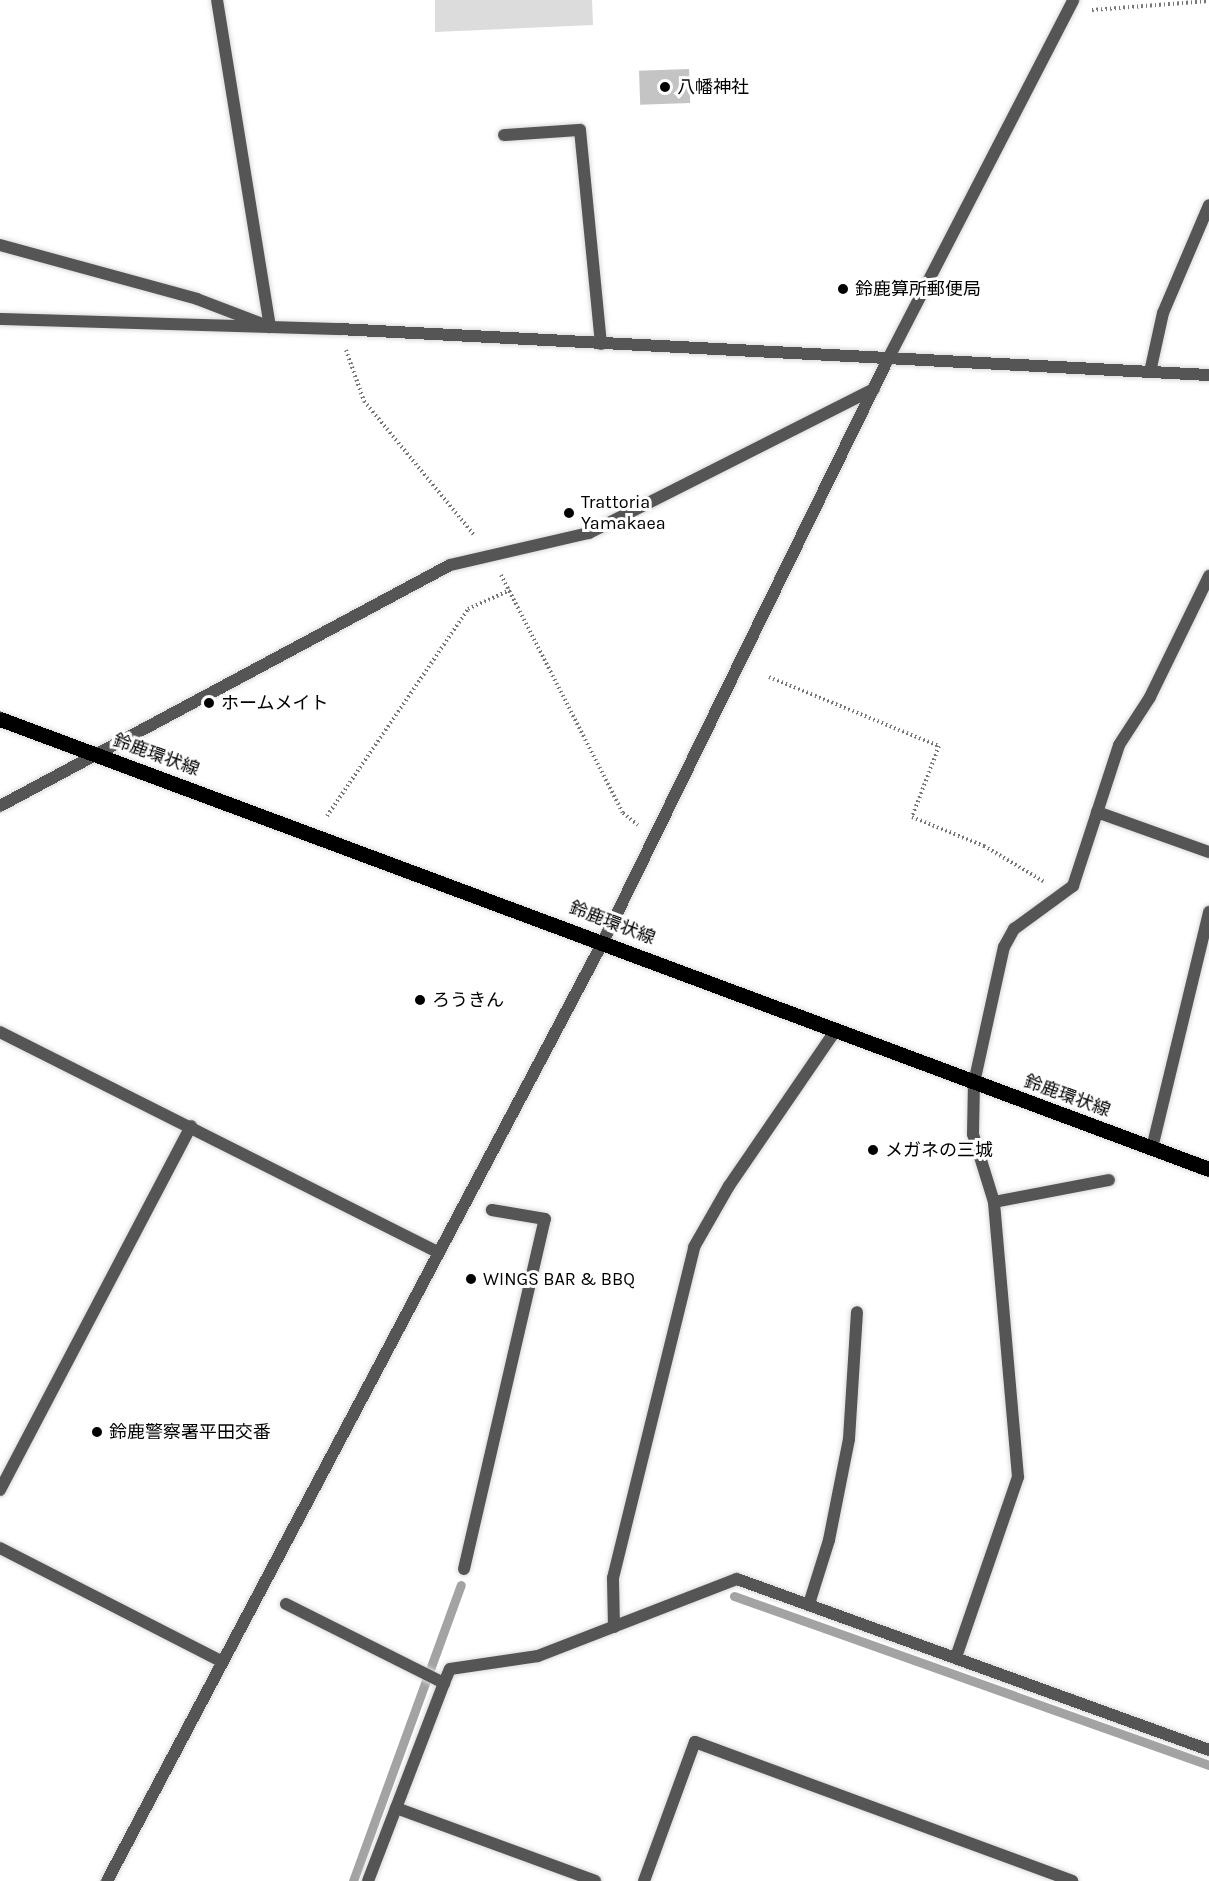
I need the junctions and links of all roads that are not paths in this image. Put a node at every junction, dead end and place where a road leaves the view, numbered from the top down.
1 (217, 0) edge
2 (1070, 5) edge
3 (504, 135) dead end
4 (1209, 205) edge
5 (0, 245) edge
6 (0, 319) edge
7 (270, 327) junction
8 (601, 344) junction
9 (887, 361) junction
10 (1150, 372) junction
11 (1209, 375) edge
12 (874, 389) junction
13 (1209, 576) edge
14 (0, 719) edge
15 (97, 754) junction
16 (0, 806) edge
17 (1097, 812) junction
18 (1209, 852) edge
19 (1209, 912) edge
20 (604, 940) junction
21 (836, 1030) junction
22 (0, 1032) edge
23 (974, 1083) junction
24 (191, 1126) junction
25 (1152, 1148) junction
26 (1209, 1169) edge
27 (1108, 1180) dead end
28 (994, 1202) junction
29 (492, 1210) dead end
30 (437, 1252) junction
31 (857, 1312) dead end
32 (0, 1490) edge
33 (0, 1548) edge
34 (464, 1569) dead end
35 (286, 1604) dead end
36 (808, 1604) junction
37 (614, 1627) junction
38 (956, 1657) junction
39 (223, 1662) junction
40 (440, 1680) junction
41 (1209, 1750) edge
42 (396, 1808) junction
43 (107, 1881) edge
44 (368, 1881) edge
45 (595, 1881) edge
46 (644, 1881) edge
47 (1072, 1881) edge

1 - 7 street
2 - 9 street
3 - 8 street
4 - 10 street
5 - 7 street
6 - 7 street
7 - 8 street
8 - 9 street
9 - 10 street
9 - 12 street
10 - 11 street
12 - 15 street
12 - 20 street
13 - 17 street
14 - 15 main road, 鈴鹿環状線
15 - 16 street
15 - 20 main road, 鈴鹿環状線
17 - 18 street
17 - 23 street
19 - 25 street
20 - 21 main road, 鈴鹿環状線
20 - 30 street
21 - 23 main road, 鈴鹿環状線
21 - 37 street
22 - 24 street
23 - 25 main road, 鈴鹿環状線
23 - 28 street
24 - 30 street
24 - 32 street
25 - 26 main road, 鈴鹿環状線
27 - 28 street
28 - 38 street
29 - 34 street
30 - 39 street
31 - 36 street
33 - 39 street
35 - 40 street
36 - 37 street
36 - 38 street
37 - 40 street
38 - 41 street
39 - 43 street
40 - 42 street
42 - 44 street
42 - 45 street
46 - 47 street

